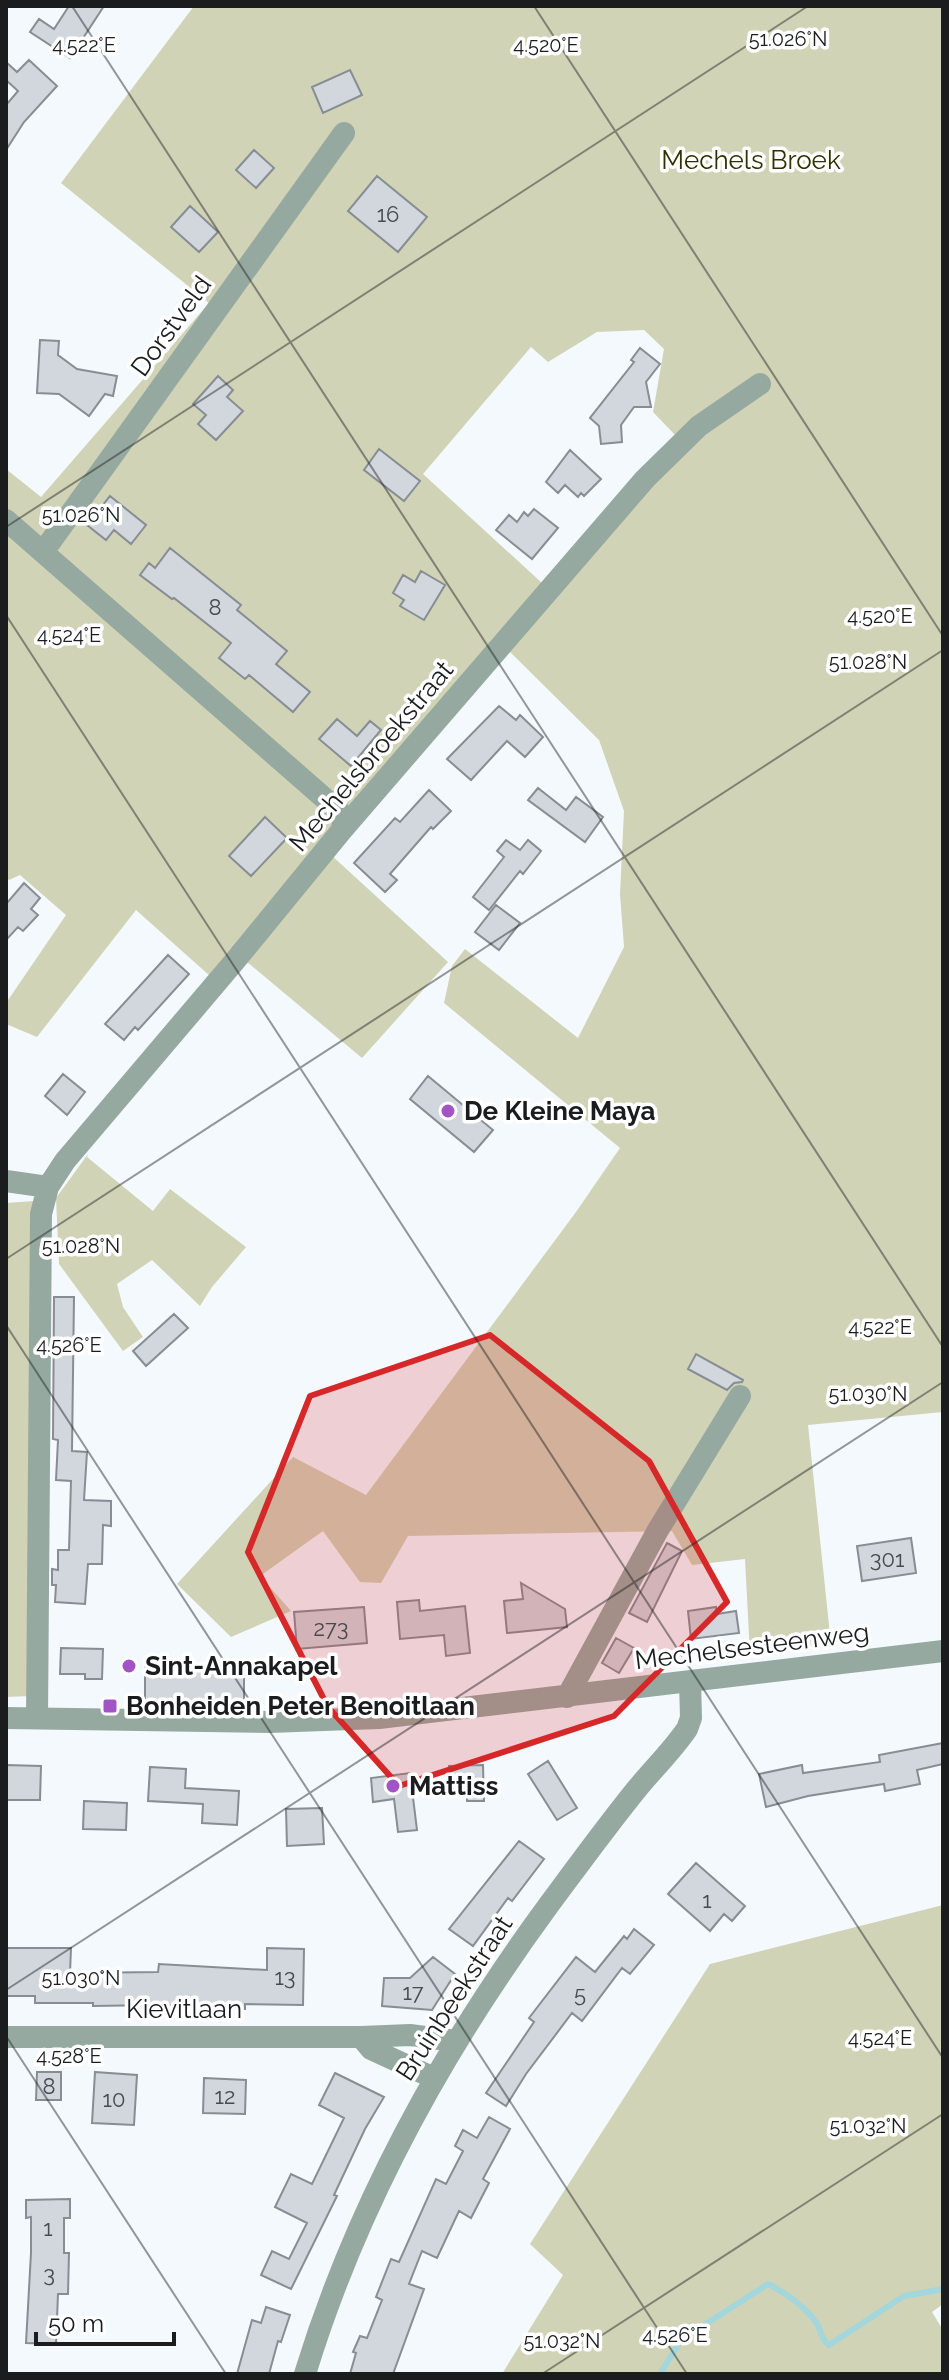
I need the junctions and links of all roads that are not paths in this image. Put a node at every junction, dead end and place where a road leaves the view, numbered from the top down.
1 (344, 133) dead end
2 (760, 384) dead end
3 (6, 520) edge
4 (43, 552) junction
5 (342, 830) junction
6 (6, 1181) edge
7 (48, 1187) junction
8 (740, 1396) dead end
9 (943, 1651) edge
10 (690, 1682) junction
11 (567, 1697) junction
12 (6, 1718) edge
13 (37, 1718) junction
14 (6, 2037) edge
15 (361, 2037) junction
16 (455, 2041) junction
17 (434, 2078) junction
18 (305, 2374) edge

1 - 4 street, Dorstveld
2 - 5 street, Mechelsbroekstraat
3 - 4 street
4 - 5 street
5 - 7 street, Mechelsbroekstraat
6 - 7 street
7 - 13 street
8 - 11 street, Mechelsesteenweg
9 - 10 street, Mechelsesteenweg
10 - 11 street, Mechelsesteenweg
10 - 16 street, Bruinbeekstraat
11 - 13 street, Mechelsesteenweg
12 - 13 street, Mechelsesteenweg
14 - 15 street, Kievitlaan
15 - 16 street, Kievitlaan
15 - 17 street
16 - 17 street, Bruinbeekstraat
17 - 18 street, Bruinbeekstraat

